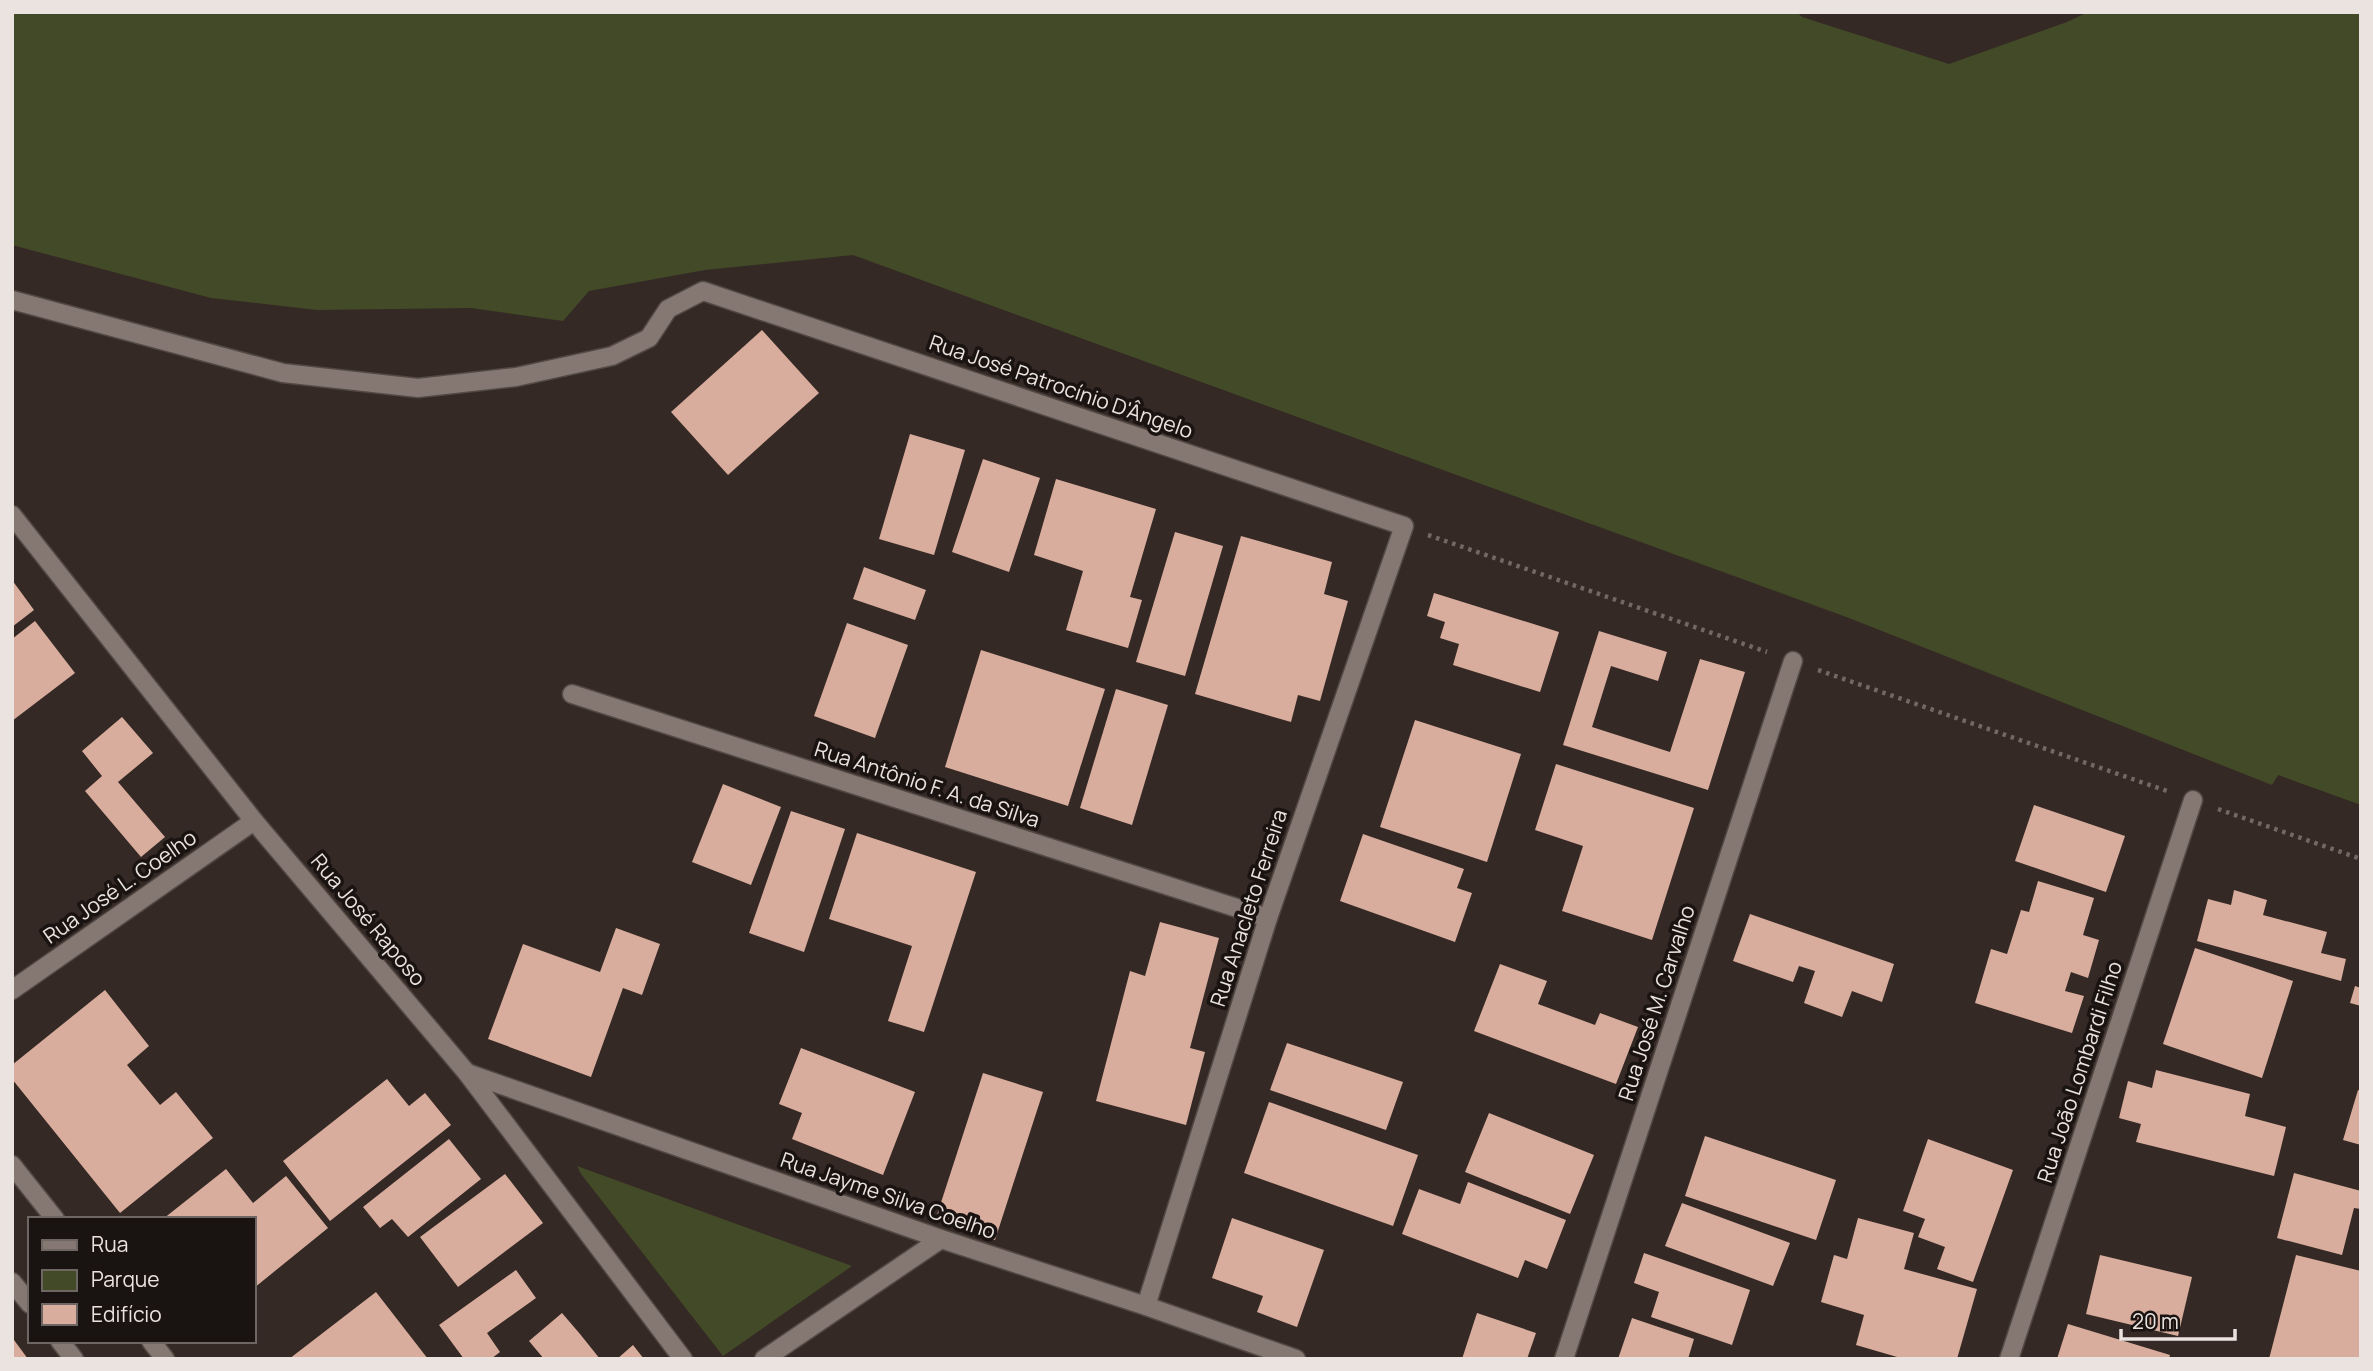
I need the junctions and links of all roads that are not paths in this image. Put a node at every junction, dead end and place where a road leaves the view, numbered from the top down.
1 (12, 300) edge
2 (12, 515) edge
3 (1404, 526) joint
4 (1793, 661) road end
5 (572, 695) dead end
6 (2193, 800) road end
7 (254, 821) junction
8 (1268, 918) junction
9 (12, 990) edge
10 (467, 1073) junction
11 (12, 1165) edge
12 (53, 1217) edge
13 (941, 1239) junction
14 (12, 1282) edge
15 (28, 1302) edge
16 (1146, 1306) junction
17 (62, 1343) edge
18 (153, 1343) edge
19 (74, 1359) edge
20 (165, 1359) edge
21 (683, 1359) edge
22 (765, 1359) edge
23 (1296, 1359) edge
24 (1564, 1359) edge
25 (2009, 1359) edge

1 - 3 street, Rua José Patrocínio D'Ângelo
2 - 7 street, Rua José Raposo
3 - 8 street, Rua Anacleto Ferreira
4 - 24 street, Rua José M. Carvalho
5 - 8 street, Rua Antônio F. A. da Silva
6 - 25 street, Rua João Lombardi Filho
7 - 9 street, Rua José L. Coelho
7 - 10 street, Rua José Raposo
8 - 16 street, Rua Anacleto Ferreira
10 - 13 street, Rua Jayme Silva Coelho
10 - 21 street, Rua José Raposo
11 - 12 street
13 - 16 street, Rua Jayme Silva Coelho
13 - 22 street
14 - 15 street
16 - 23 street, Rua Jayme Silva Coelho
17 - 19 street
18 - 20 street

